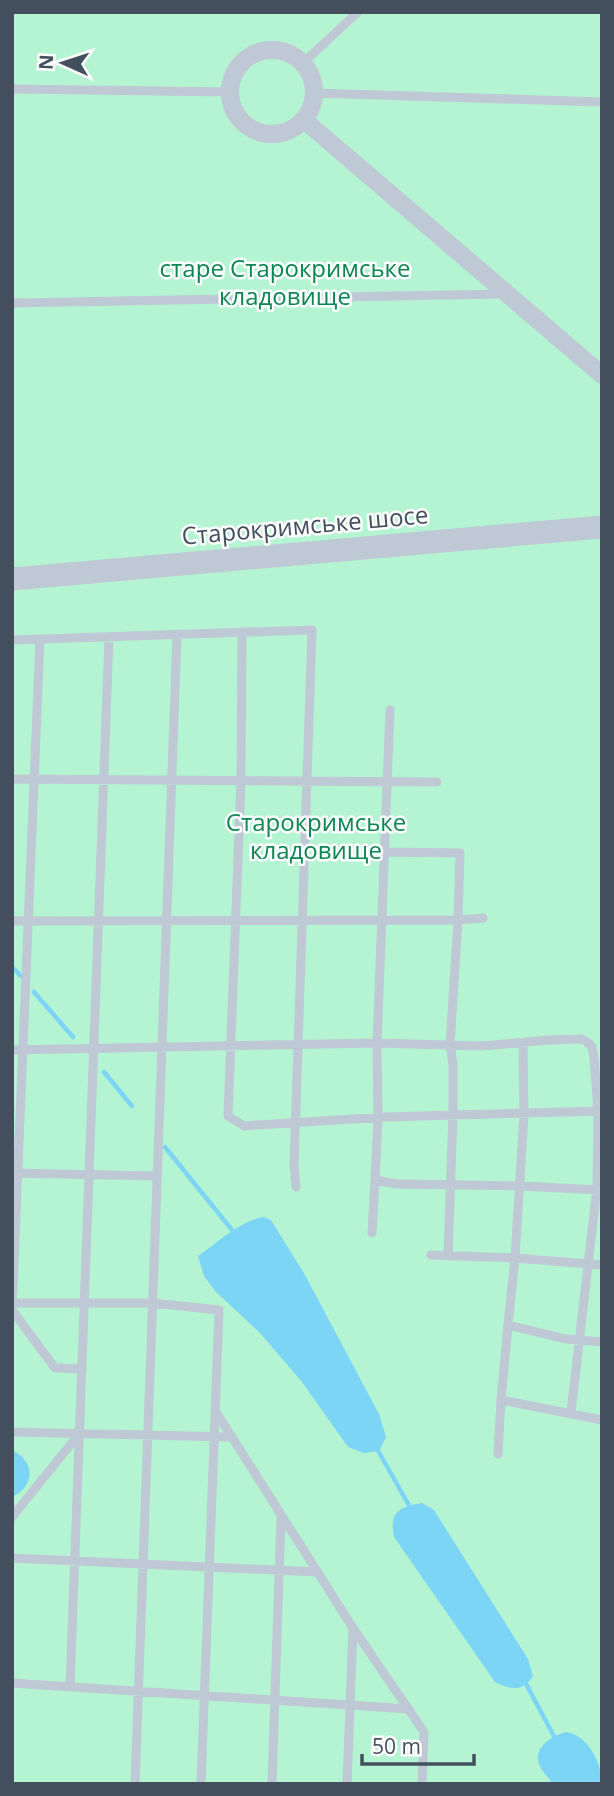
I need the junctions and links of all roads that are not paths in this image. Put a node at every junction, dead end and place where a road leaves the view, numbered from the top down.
1 (358, 12) edge
2 (303, 63) junction
3 (12, 89) edge
4 (230, 92) junction
5 (314, 93) junction
6 (602, 102) edge
7 (304, 120) junction
8 (507, 293) junction
9 (12, 303) edge
10 (602, 375) edge
11 (602, 527) edge
12 (12, 579) edge
13 (242, 632) junction
14 (177, 635) junction
15 (109, 637) junction
16 (40, 639) junction
17 (12, 640) edge
18 (390, 710) dead end
19 (12, 779) edge
20 (34, 779) junction
21 (104, 780) junction
22 (171, 780) junction
23 (241, 780) junction
24 (307, 781) junction
25 (387, 781) junction
26 (437, 782) dead end
27 (384, 852) junction
28 (235, 919) junction
29 (303, 919) junction
30 (382, 919) junction
31 (483, 919) dead end
32 (98, 920) junction
33 (166, 920) junction
34 (458, 920) junction
35 (12, 921) edge
36 (29, 921) junction
37 (377, 1042) junction
38 (523, 1043) junction
39 (162, 1045) junction
40 (231, 1045) junction
41 (299, 1045) junction
42 (450, 1045) junction
43 (94, 1048) junction
44 (23, 1049) junction
45 (12, 1050) edge
46 (600, 1111) edge
47 (524, 1114) junction
48 (453, 1115) junction
49 (378, 1118) junction
50 (296, 1123) junction
51 (15, 1174) edge
52 (89, 1175) junction
53 (157, 1176) junction
54 (375, 1181) junction
55 (452, 1185) junction
56 (520, 1186) junction
57 (296, 1187) dead end
58 (599, 1190) edge
59 (372, 1233) dead end
60 (431, 1255) dead end
61 (448, 1256) junction
62 (515, 1258) junction
63 (589, 1265) junction
64 (602, 1265) edge
65 (12, 1303) edge
66 (84, 1303) junction
67 (152, 1303) junction
68 (508, 1325) junction
69 (580, 1340) junction
70 (602, 1342) edge
71 (82, 1369) junction
72 (501, 1400) junction
73 (215, 1411) junction
74 (570, 1412) junction
75 (602, 1419) edge
76 (12, 1432) edge
77 (79, 1434) junction
78 (148, 1435) junction
79 (214, 1437) junction
80 (232, 1437) junction
81 (498, 1454) dead end
82 (281, 1515) junction
83 (12, 1517) edge
84 (12, 1558) edge
85 (75, 1561) junction
86 (143, 1564) junction
87 (209, 1567) junction
88 (279, 1571) junction
89 (318, 1572) junction
90 (354, 1628) junction
91 (12, 1683) edge
92 (70, 1686) junction
93 (139, 1691) junction
94 (204, 1695) junction
95 (275, 1700) junction
96 (350, 1705) junction
97 (409, 1709) junction
98 (135, 1784) edge
99 (201, 1784) edge
100 (272, 1784) edge
101 (347, 1784) edge
102 (422, 1784) edge

1 - 2 lane
2 - 4 street
2 - 5 street
3 - 4 lane
4 - 7 street
5 - 6 lane
5 - 7 street
7 - 8 street
8 - 9 lane
8 - 10 street
11 - 12 street, Старокримське шосе
13 - 14 lane
13 - 23 lane
13 - 24 lane
14 - 15 lane
14 - 22 lane
15 - 16 lane
15 - 21 lane
16 - 17 lane
16 - 20 lane
18 - 25 lane
19 - 20 lane
20 - 21 lane
20 - 36 lane
21 - 22 lane
21 - 32 lane
22 - 23 lane
22 - 33 lane
23 - 24 lane
23 - 28 lane
24 - 25 lane
24 - 29 lane
25 - 26 lane
25 - 27 lane
27 - 30 lane
27 - 34 lane
28 - 29 lane
28 - 33 lane
28 - 40 lane
29 - 30 lane
29 - 41 lane
30 - 34 lane
30 - 37 lane
31 - 34 lane
32 - 33 lane
32 - 36 lane
32 - 43 lane
33 - 39 lane
34 - 42 lane
35 - 36 lane
36 - 44 lane
37 - 41 lane
37 - 42 lane
37 - 49 lane
38 - 42 lane
38 - 46 lane
38 - 47 lane
39 - 40 lane
39 - 43 lane
39 - 53 lane
40 - 41 lane
40 - 50 lane
41 - 50 lane
42 - 48 lane
43 - 44 lane
43 - 52 lane
44 - 45 lane
44 - 51 lane
46 - 47 lane
46 - 58 lane
47 - 48 lane
47 - 56 lane
48 - 49 lane
48 - 55 lane
49 - 50 lane
49 - 54 lane
50 - 57 lane
51 - 52 lane
51 - 65 lane
52 - 53 lane
52 - 66 lane
53 - 67 lane
54 - 55 lane
54 - 59 lane
55 - 56 lane
55 - 61 lane
56 - 58 lane
56 - 62 lane
58 - 63 lane
60 - 61 lane
61 - 62 lane
62 - 63 lane
62 - 68 lane
63 - 64 lane
63 - 69 lane
65 - 66 lane
65 - 71 lane
66 - 67 lane
66 - 71 lane
67 - 73 lane
67 - 78 lane
68 - 69 lane
68 - 72 lane
69 - 70 lane
69 - 74 lane
71 - 77 lane
72 - 74 lane
72 - 81 lane
73 - 79 lane
73 - 80 lane
74 - 75 lane
76 - 77 lane
77 - 78 lane
77 - 83 lane
77 - 85 lane
78 - 79 lane
78 - 86 lane
79 - 80 lane
79 - 87 lane
80 - 82 lane
82 - 88 lane
82 - 89 lane
84 - 85 lane
85 - 86 lane
85 - 92 lane
86 - 87 lane
86 - 93 lane
87 - 88 lane
87 - 94 lane
88 - 89 lane
88 - 95 lane
89 - 90 lane
90 - 96 lane
90 - 97 lane
91 - 92 lane
92 - 93 lane
93 - 94 lane
93 - 98 lane
94 - 95 lane
94 - 99 lane
95 - 96 lane
95 - 100 lane
96 - 97 lane
96 - 101 lane
97 - 102 lane

